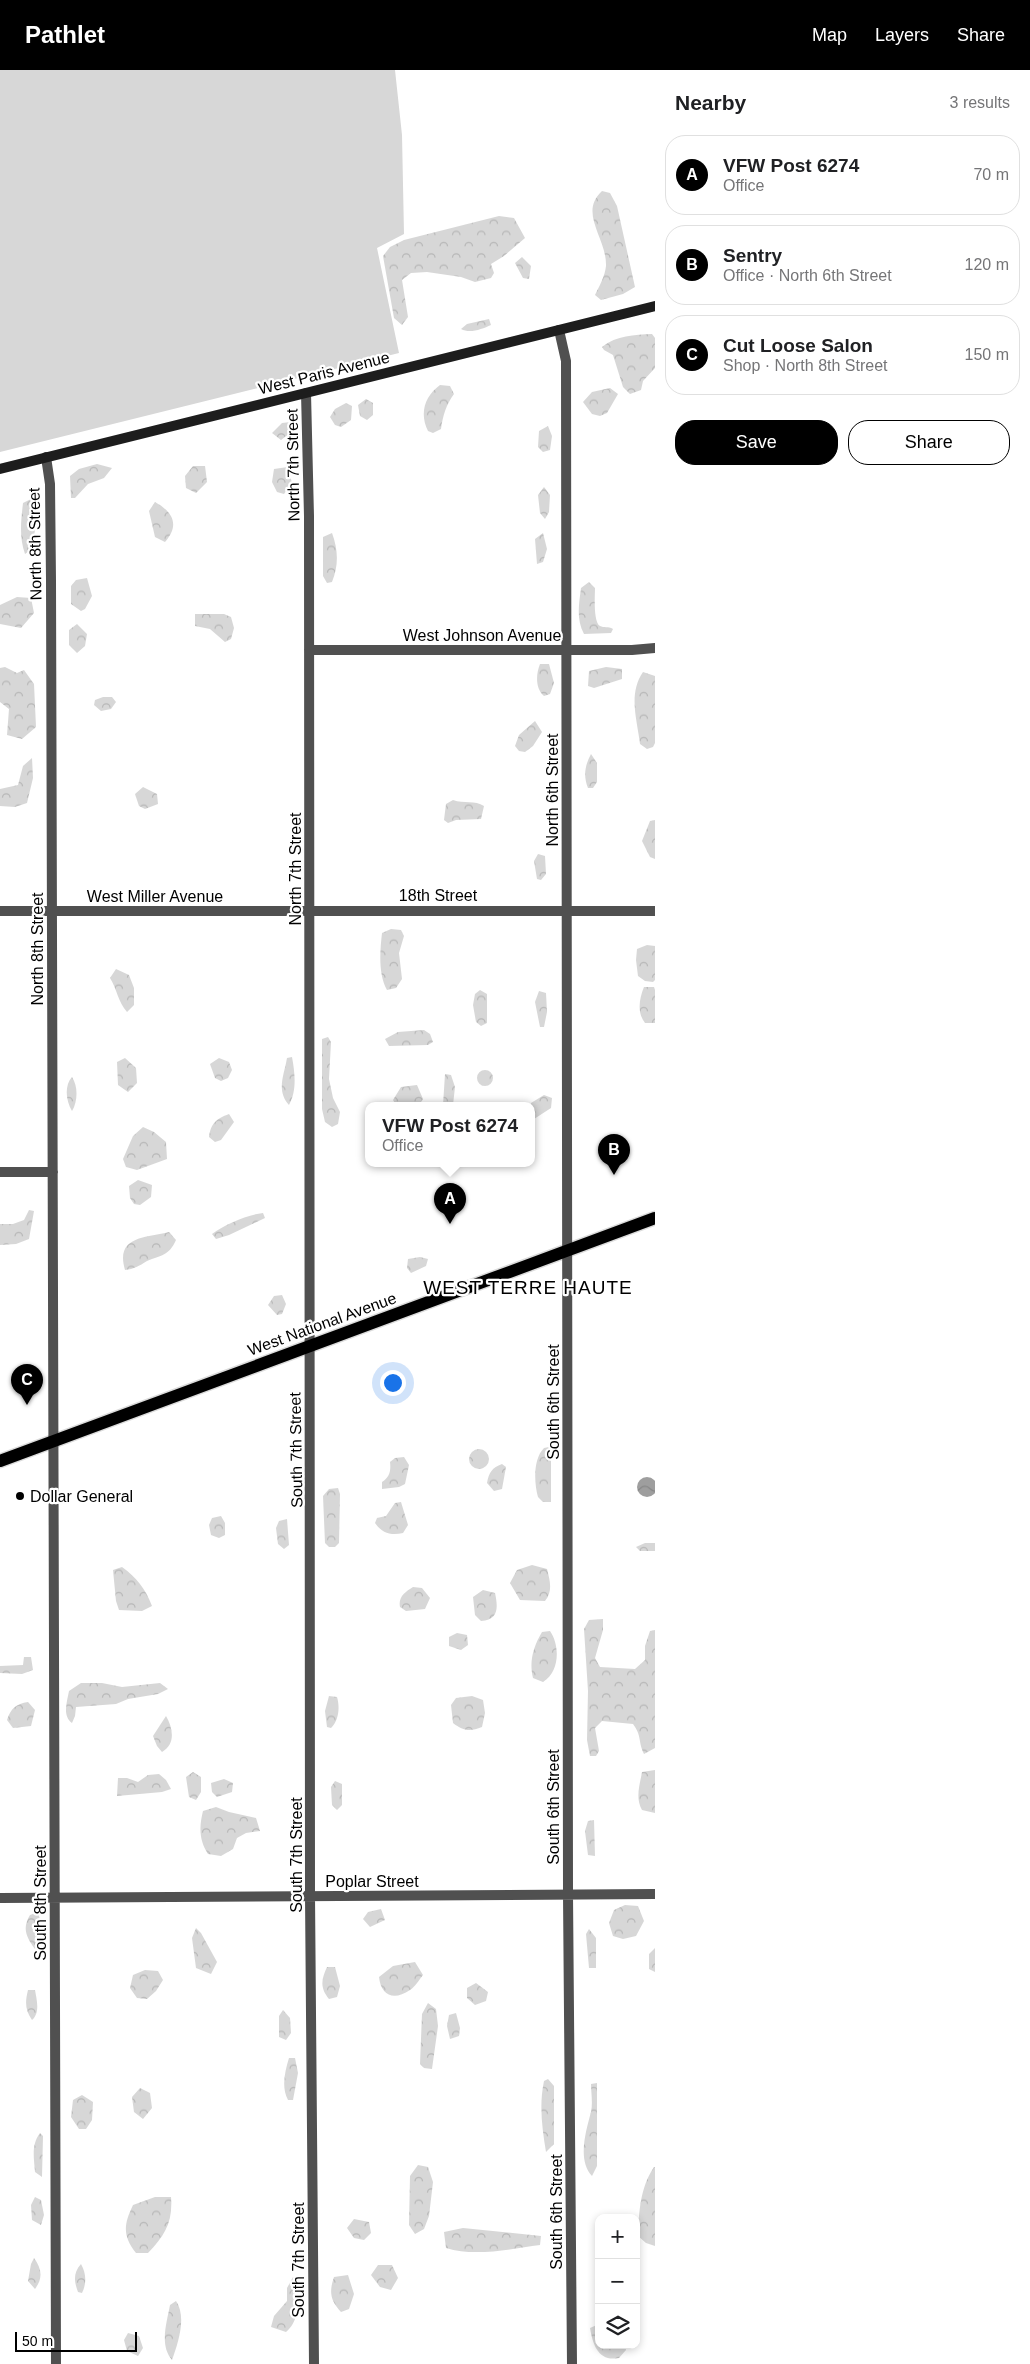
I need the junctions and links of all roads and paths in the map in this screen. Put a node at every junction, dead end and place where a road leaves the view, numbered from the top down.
1 (655, 306) edge
2 (559, 330) junction
3 (306, 393) junction
4 (46, 457) junction
5 (0, 469) edge
6 (655, 648) edge
7 (309, 650) junction
8 (566, 650) junction
9 (655, 910) edge
10 (0, 911) edge
11 (52, 911) junction
12 (310, 911) junction
13 (567, 911) junction
14 (0, 1172) edge
15 (53, 1172) junction
16 (655, 1218) edge
17 (568, 1250) junction
18 (310, 1346) junction
19 (53, 1441) junction
20 (0, 1461) edge
21 (655, 1894) edge
22 (568, 1895) junction
23 (310, 1896) junction
24 (55, 1897) junction
25 (0, 1898) edge
26 (56, 2364) edge
27 (314, 2364) edge
28 (572, 2364) edge

1 - 2 main road, West Paris Avenue
2 - 3 main road, West Paris Avenue
2 - 8 street, North 6th Street
3 - 4 main road, West Paris Avenue
3 - 7 street, North 7th Street
4 - 5 main road, West Paris Avenue
4 - 11 street, North 8th Street
6 - 8 street, West Johnson Avenue
7 - 8 street, West Johnson Avenue
7 - 12 street, North 7th Street
8 - 13 street, North 6th Street
9 - 13 street
10 - 11 street, West Miller Avenue
11 - 12 street, West Miller Avenue
11 - 15 street, North 8th Street
12 - 13 street, 18th Street
12 - 18 street, North 7th Street
13 - 17 street, North 6th Street
14 - 15 street
15 - 19 street, North 8th Street
16 - 17 main road, West National Avenue
17 - 18 main road, West National Avenue
17 - 22 street, South 6th Street
18 - 19 main road, West National Avenue
18 - 23 street, South 7th Street
19 - 20 main road, West National Avenue
19 - 24 street, South 8th Street
21 - 22 street, Poplar Street
22 - 23 street, Poplar Street
22 - 28 street, South 6th Street
23 - 24 street, Poplar Street
23 - 27 street, South 7th Street
24 - 25 street, Poplar Street
24 - 26 street, South 8th Street

